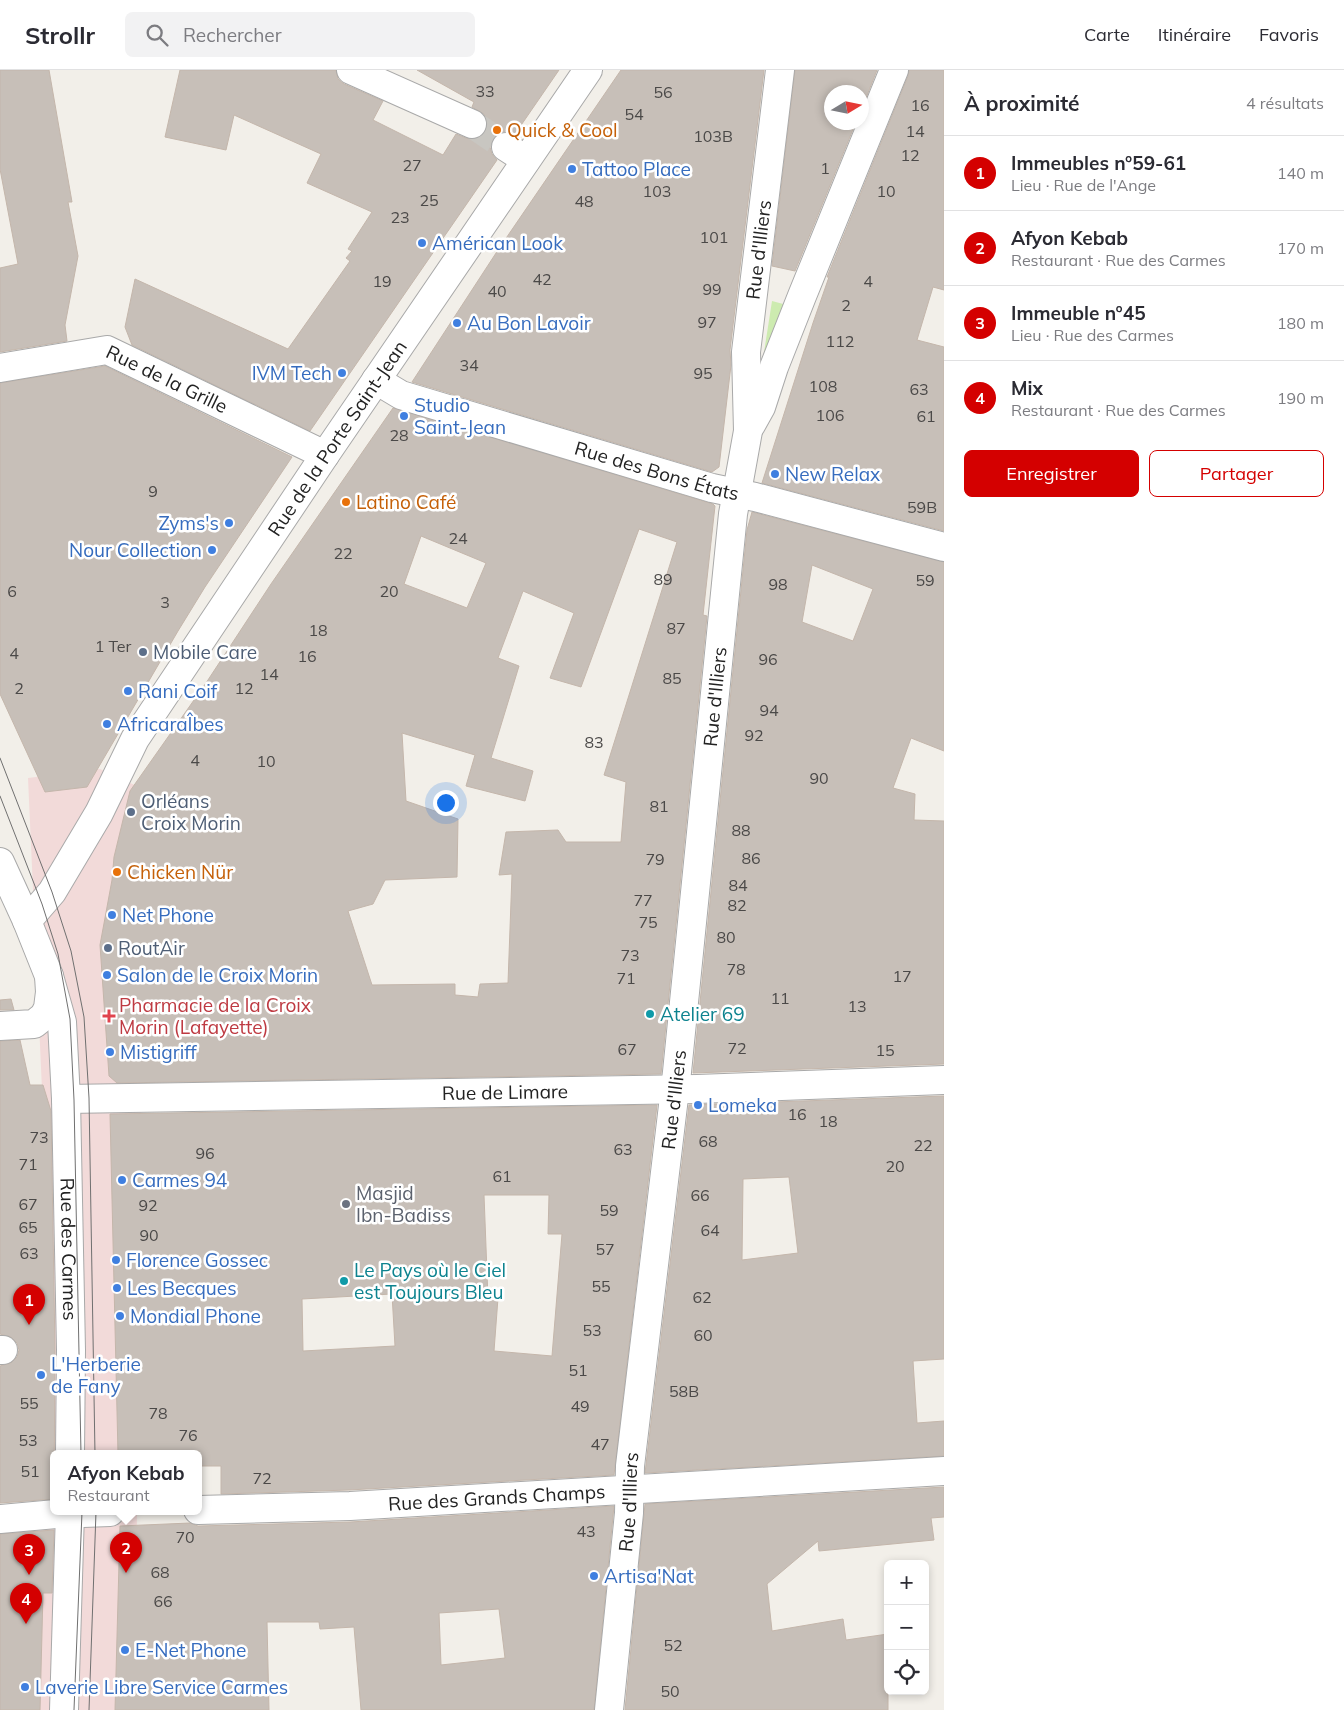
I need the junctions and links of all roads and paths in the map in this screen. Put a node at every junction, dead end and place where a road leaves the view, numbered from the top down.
1 (351, 70) edge
2 (588, 70) edge
3 (780, 70) edge
4 (894, 70) edge
5 (472, 124) tunnel mouth
6 (0, 368) edge
7 (376, 380) junction
8 (748, 431) junction
9 (325, 455) junction
10 (736, 493) junction
11 (944, 547) edge
12 (0, 862) edge
13 (27, 922) junction
14 (49, 976) junction
15 (9, 1026) edge
16 (944, 1080) edge
17 (675, 1089) junction
18 (66, 1098) junction
19 (70, 1450) edge
20 (944, 1471) edge
21 (630, 1489) junction
22 (202, 1510) edge
23 (50, 1515) edge
24 (70, 1515) edge
25 (0, 1519) edge
26 (64, 1710) edge
27 (609, 1710) edge

1 - 5 street
2 - 7 street, Rue de la Porte Saint-Jean
3 - 8 street, Rue d'Illiers
4 - 8 street, Rue d'Illiers
6 - 9 street, Rue de la Grille
7 - 9 street, Rue de la Porte Saint-Jean
7 - 10 street, Rue des Bons États
8 - 10 street, Rue d'Illiers
9 - 13 street, Rue de la Porte Saint-Jean
10 - 11 street, Rue des Bons États
10 - 17 street, Rue d'Illiers
12 - 13 street, Rue des Carmes
13 - 14 street, Rue des Carmes
14 - 15 street
14 - 18 street, Rue des Carmes
16 - 17 street, Rue de Limare
17 - 18 street, Rue de Limare
17 - 21 street, Rue d'Illiers
18 - 19 street, Rue des Carmes
20 - 21 street, Rue des Grands Champs
21 - 22 street, Rue des Grands Champs
21 - 27 street, Rue d'Illiers
23 - 25 street
24 - 26 street

